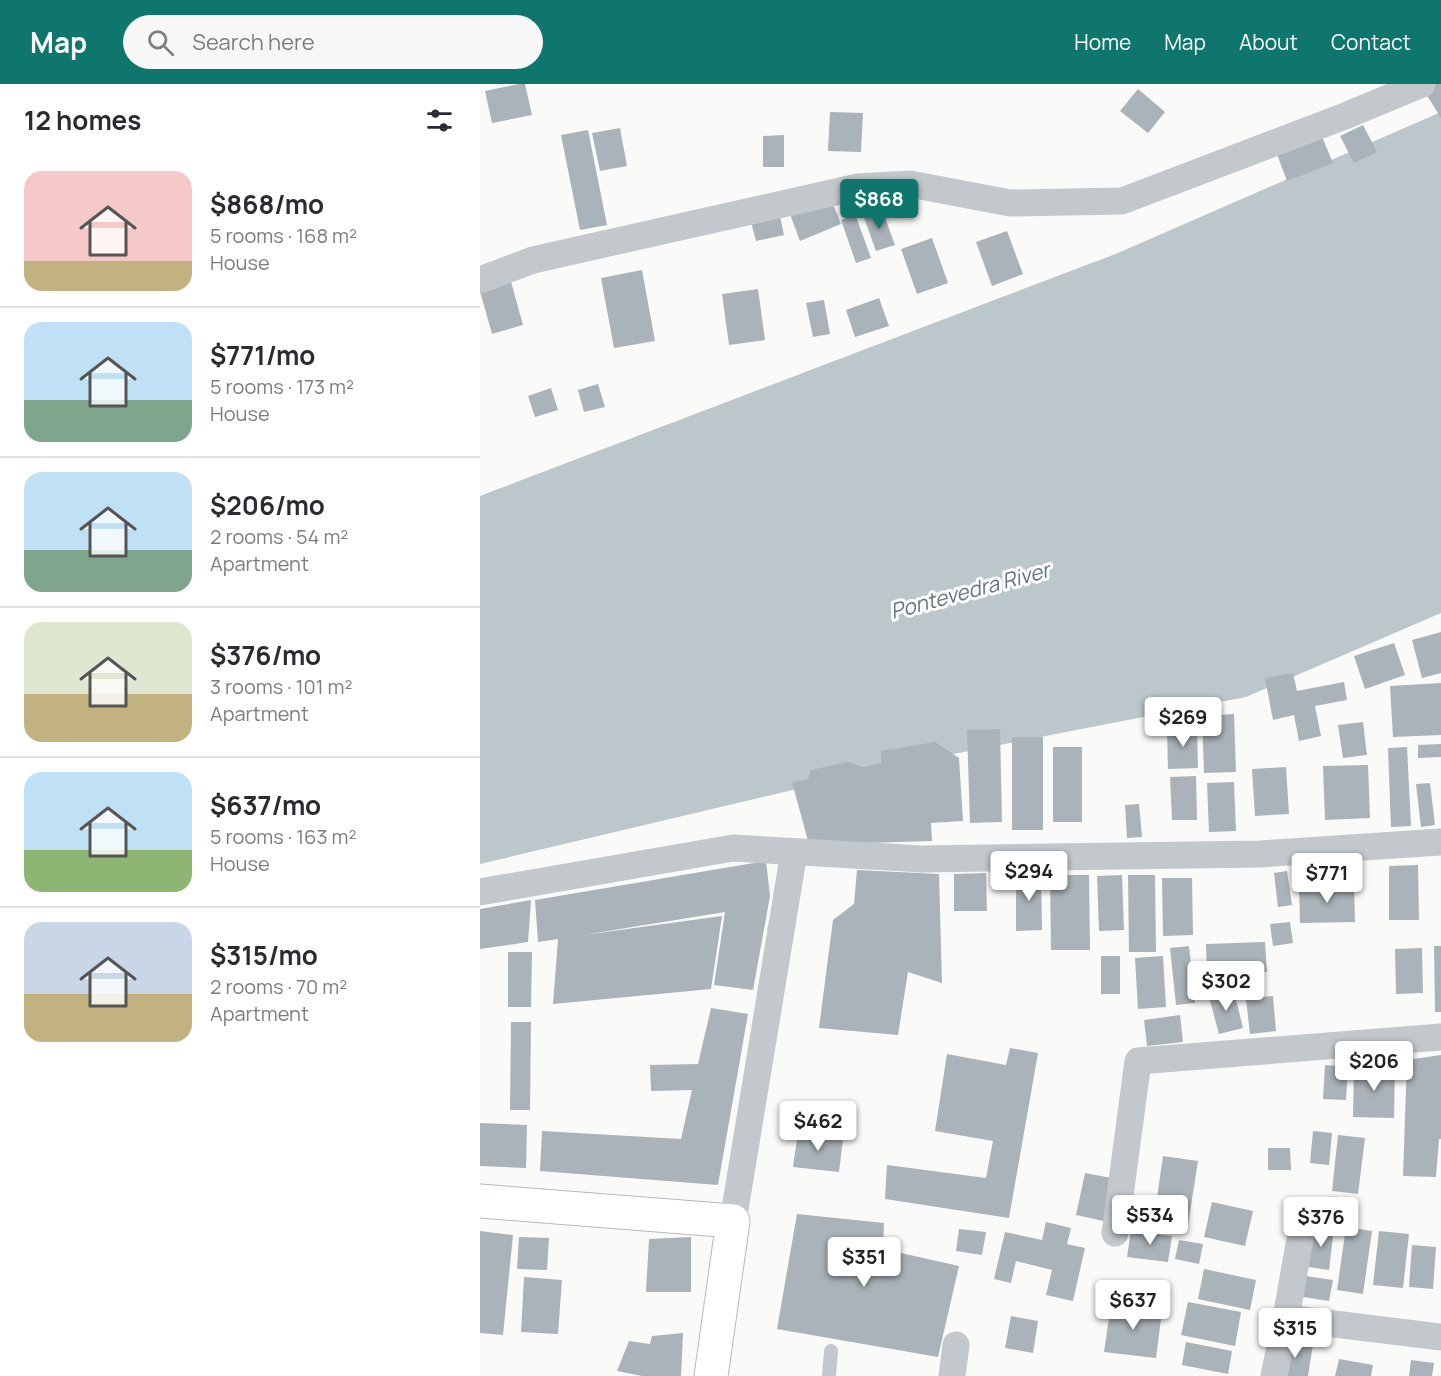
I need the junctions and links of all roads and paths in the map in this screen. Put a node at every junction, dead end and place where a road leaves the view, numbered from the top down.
1 (1422, 84) edge
2 (480, 280) edge
3 (1441, 842) edge
4 (794, 852) junction
5 (480, 892) edge
6 (1441, 1037) edge
7 (480, 1201) edge
8 (1333, 1210) dead end
9 (733, 1221) junction
10 (1115, 1233) dead end
11 (1286, 1318) junction
12 (1441, 1337) edge
13 (956, 1345) dead end
14 (831, 1351) dead end
15 (711, 1376) edge
16 (829, 1376) edge
17 (952, 1376) edge
18 (1274, 1376) edge

1 - 2 street
3 - 4 street
4 - 5 street
4 - 9 street
6 - 10 street
7 - 9 main road
8 - 11 street
9 - 15 main road
11 - 12 street
11 - 18 street
13 - 17 street
14 - 16 lane

